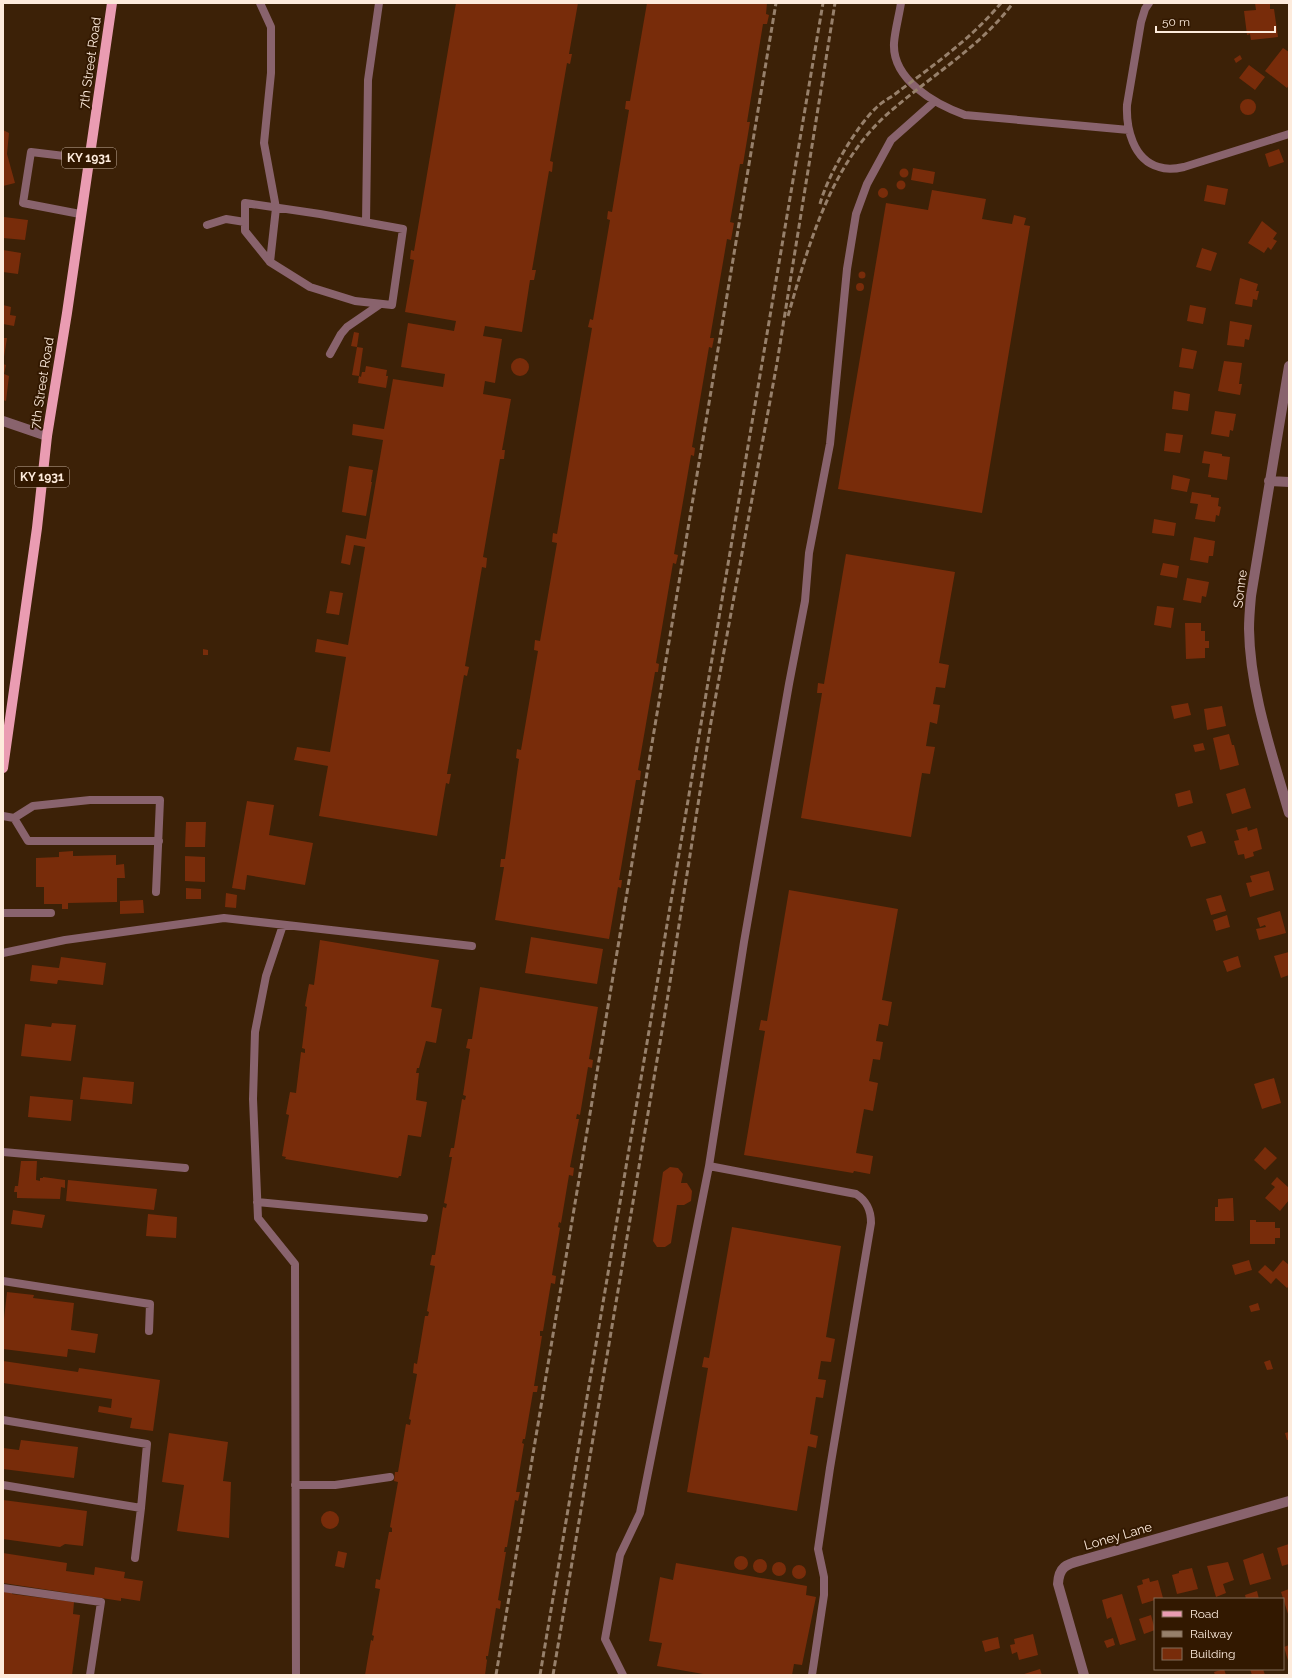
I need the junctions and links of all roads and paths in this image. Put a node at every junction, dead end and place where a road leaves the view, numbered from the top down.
1 (112, 3) edge
2 (260, 3) edge
3 (379, 3) edge
4 (901, 3) edge
5 (1149, 3) edge
6 (934, 101) junction
7 (1129, 130) junction
8 (1289, 134) edge
9 (89, 159) junction
10 (276, 208) junction
11 (80, 214) junction
12 (245, 222) junction
13 (366, 222) junction
14 (206, 225) dead end
15 (270, 262) junction
16 (379, 305) junction
17 (330, 354) dead end
18 (1289, 366) edge
19 (3, 421) edge
20 (47, 436) junction
21 (1269, 481) junction
22 (1289, 482) edge
23 (6, 724) edge
24 (3, 768) edge
25 (1285, 782) edge
26 (1289, 813) edge
27 (3, 816) edge
28 (14, 818) junction
29 (159, 840) junction
30 (156, 892) dead end
31 (3, 912) edge
32 (51, 913) dead end
33 (283, 925) junction
34 (472, 946) dead end
35 (3, 953) edge
36 (3, 1152) edge
37 (709, 1166) junction
38 (185, 1168) dead end
39 (257, 1202) junction
40 (424, 1218) dead end
41 (3, 1282) edge
42 (149, 1331) dead end
43 (3, 1420) edge
44 (390, 1477) dead end
45 (295, 1485) junction
46 (3, 1486) edge
47 (1289, 1501) edge
48 (141, 1508) junction
49 (135, 1558) dead end
50 (3, 1588) edge
51 (90, 1675) edge
52 (296, 1675) edge
53 (623, 1675) edge
54 (812, 1675) edge
55 (1084, 1675) edge

1 - 9 main road, 7th Street Road / KY 1931
2 - 10 lane
3 - 13 lane
4 - 6 lane
5 - 7 lane
6 - 7 lane
6 - 37 lane
7 - 8 lane
9 - 11 main road, 7th Street Road / KY 1931
9 - 11 lane
10 - 12 lane
10 - 13 lane
10 - 15 lane
11 - 20 main road, 7th Street Road / KY 1931
12 - 14 lane
12 - 15 lane
13 - 16 lane
15 - 16 lane
16 - 17 lane
18 - 21 street, Sonne
19 - 20 street
20 - 23 main road, 7th Street Road / KY 1931
21 - 22 street
21 - 25 street, Sonne
23 - 24 main road, 7th Street Road / KY 1931
25 - 26 street, Sonne
27 - 28 lane
28 - 29 lane
28 - 29 lane
29 - 30 lane
31 - 32 lane
33 - 34 lane
33 - 35 lane
33 - 39 lane
36 - 38 lane
37 - 53 lane
37 - 54 lane
39 - 40 lane
39 - 45 lane
41 - 42 lane
43 - 48 lane
44 - 45 lane
45 - 52 lane
46 - 48 lane
47 - 55 street, Loney Lane
48 - 49 lane
50 - 51 lane

